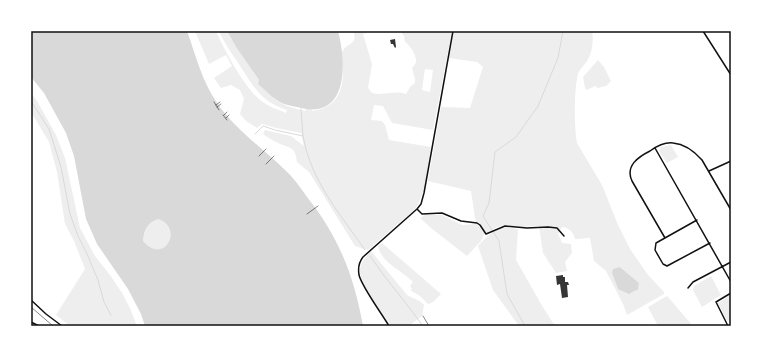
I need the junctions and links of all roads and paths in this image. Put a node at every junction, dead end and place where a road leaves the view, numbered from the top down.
1 (453, 31) edge
2 (703, 31) edge
3 (731, 75) edge
4 (214, 102) dead end
5 (220, 102) dead end
6 (221, 104) dead end
7 (216, 105) junction
8 (217, 107) junction
9 (219, 110) dead end
10 (227, 112) dead end
11 (229, 115) dead end
12 (225, 118) junction
13 (227, 120) dead end
14 (655, 148) junction
15 (266, 149) dead end
16 (259, 156) dead end
17 (274, 156) dead end
18 (731, 161) edge
19 (266, 164) dead end
20 (709, 171) junction
21 (318, 206) dead end
22 (417, 209) junction
23 (731, 210) edge
24 (307, 214) dead end
25 (697, 220) junction
26 (564, 236) dead end
27 (665, 238) junction
28 (710, 243) junction
29 (731, 262) edge
30 (723, 267) junction
31 (731, 282) edge
32 (688, 288) dead end
33 (731, 293) edge
34 (31, 300) edge
35 (31, 307) edge
36 (423, 316) dead end
37 (31, 322) edge
38 (39, 326) edge
39 (53, 326) edge
40 (62, 326) edge
41 (389, 326) edge
42 (429, 326) edge
43 (728, 326) edge

1 - 22 street
2 - 3 street
4 - 7 path
5 - 7 path
6 - 8 path
7 - 8 path
8 - 9 path
10 - 12 path
11 - 12 path
12 - 13 path
14 - 20 street
14 - 25 street
14 - 27 street
15 - 16 path
17 - 19 path
18 - 20 street
20 - 23 street
21 - 24 path
22 - 26 street
22 - 41 street
25 - 27 street
25 - 28 street
27 - 28 street
28 - 30 street
29 - 30 street
30 - 31 street
30 - 32 street
33 - 43 street
34 - 40 street
35 - 39 path
36 - 42 path
37 - 38 street

